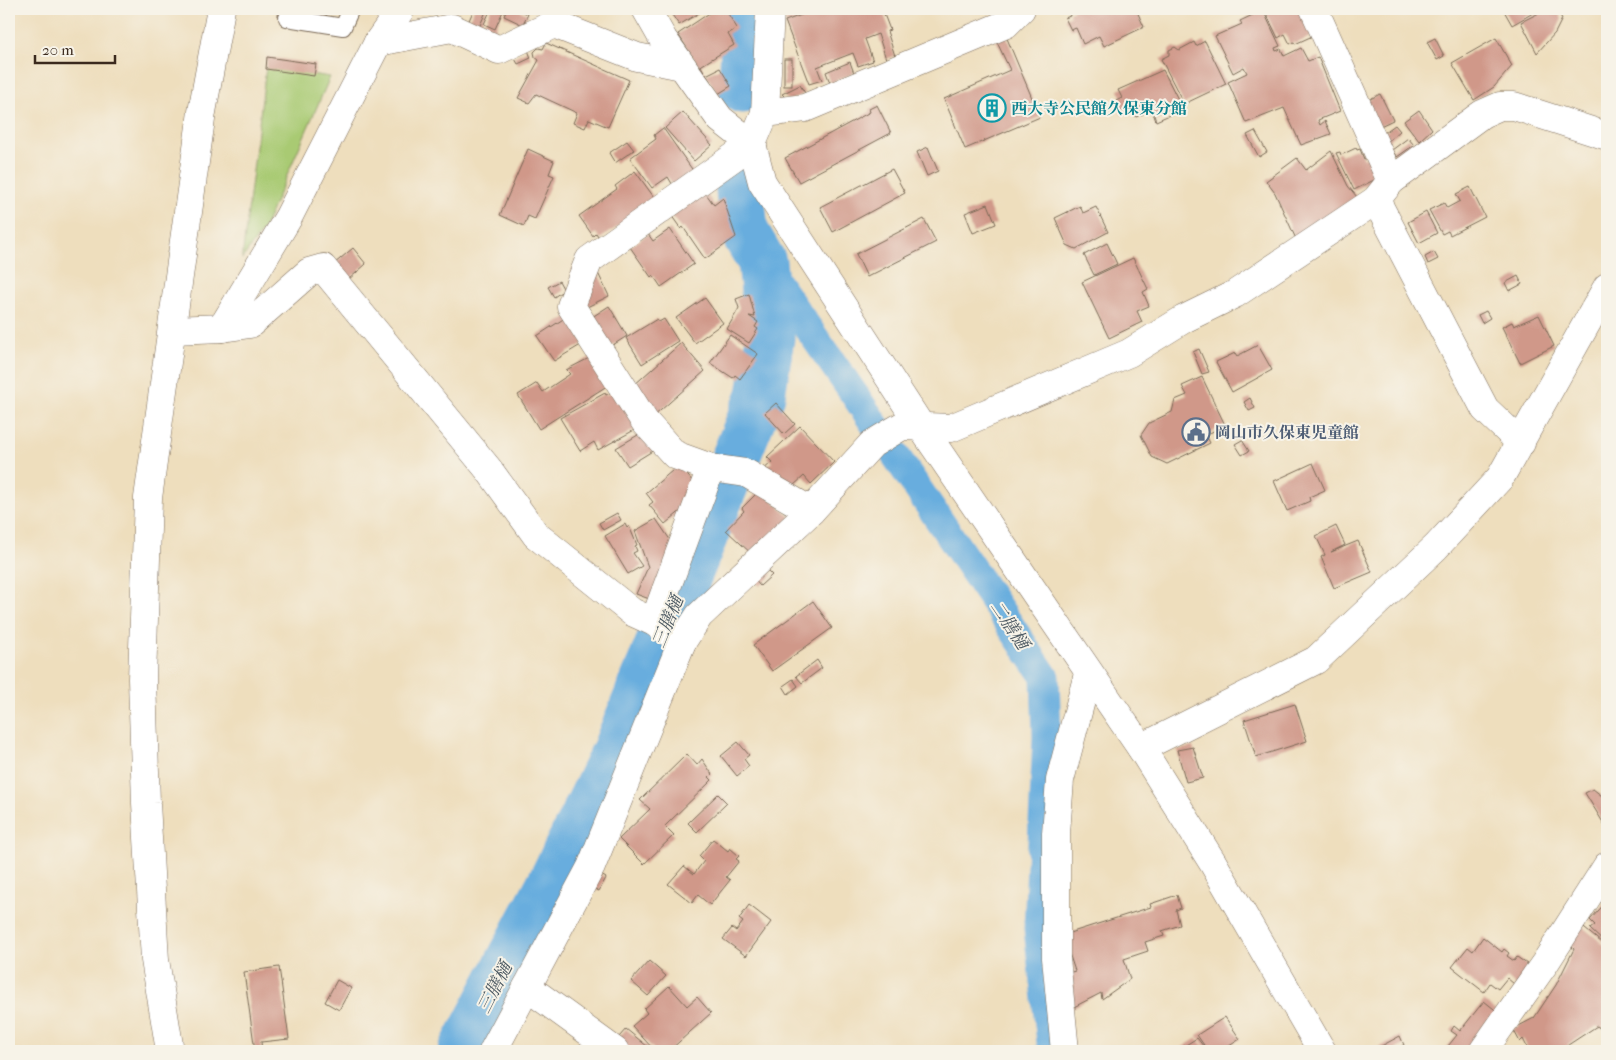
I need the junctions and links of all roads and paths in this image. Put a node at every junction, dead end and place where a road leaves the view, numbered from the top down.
1 (221, 9) edge
2 (350, 9) edge
3 (401, 9) edge
4 (646, 9) edge
5 (770, 9) edge
6 (1021, 9) edge
7 (1314, 9) edge
8 (287, 18) dead end
9 (378, 42) junction
10 (682, 66) junction
11 (765, 114) junction
12 (1607, 136) edge
13 (752, 144) junction
14 (1384, 190) junction
15 (1607, 287) edge
16 (222, 328) junction
17 (173, 330) junction
18 (911, 425) junction
19 (1521, 443) junction
20 (711, 468) junction
21 (811, 511) junction
22 (654, 622) junction
23 (682, 642) junction
24 (1088, 674) junction
25 (1141, 748) junction
26 (1607, 866) edge
27 (527, 986) junction
28 (170, 1051) edge
29 (493, 1051) edge
30 (615, 1051) edge
31 (1065, 1051) edge
32 (1322, 1051) edge
33 (1483, 1051) edge

1 - 17 street
2 - 8 lane
3 - 9 street
4 - 10 street
5 - 11 street
6 - 11 street
7 - 14 street
9 - 10 street
9 - 16 street
10 - 13 street
11 - 13 street
12 - 14 street
13 - 18 street
13 - 20 street
14 - 18 street
14 - 19 street
15 - 19 street
16 - 17 street
16 - 22 street
17 - 28 street
18 - 21 street
18 - 24 street
19 - 25 street
20 - 21 street
20 - 22 street
21 - 23 street
22 - 23 street
23 - 27 street
24 - 25 street
24 - 31 street
25 - 32 street
26 - 33 street
27 - 29 street
27 - 30 street

